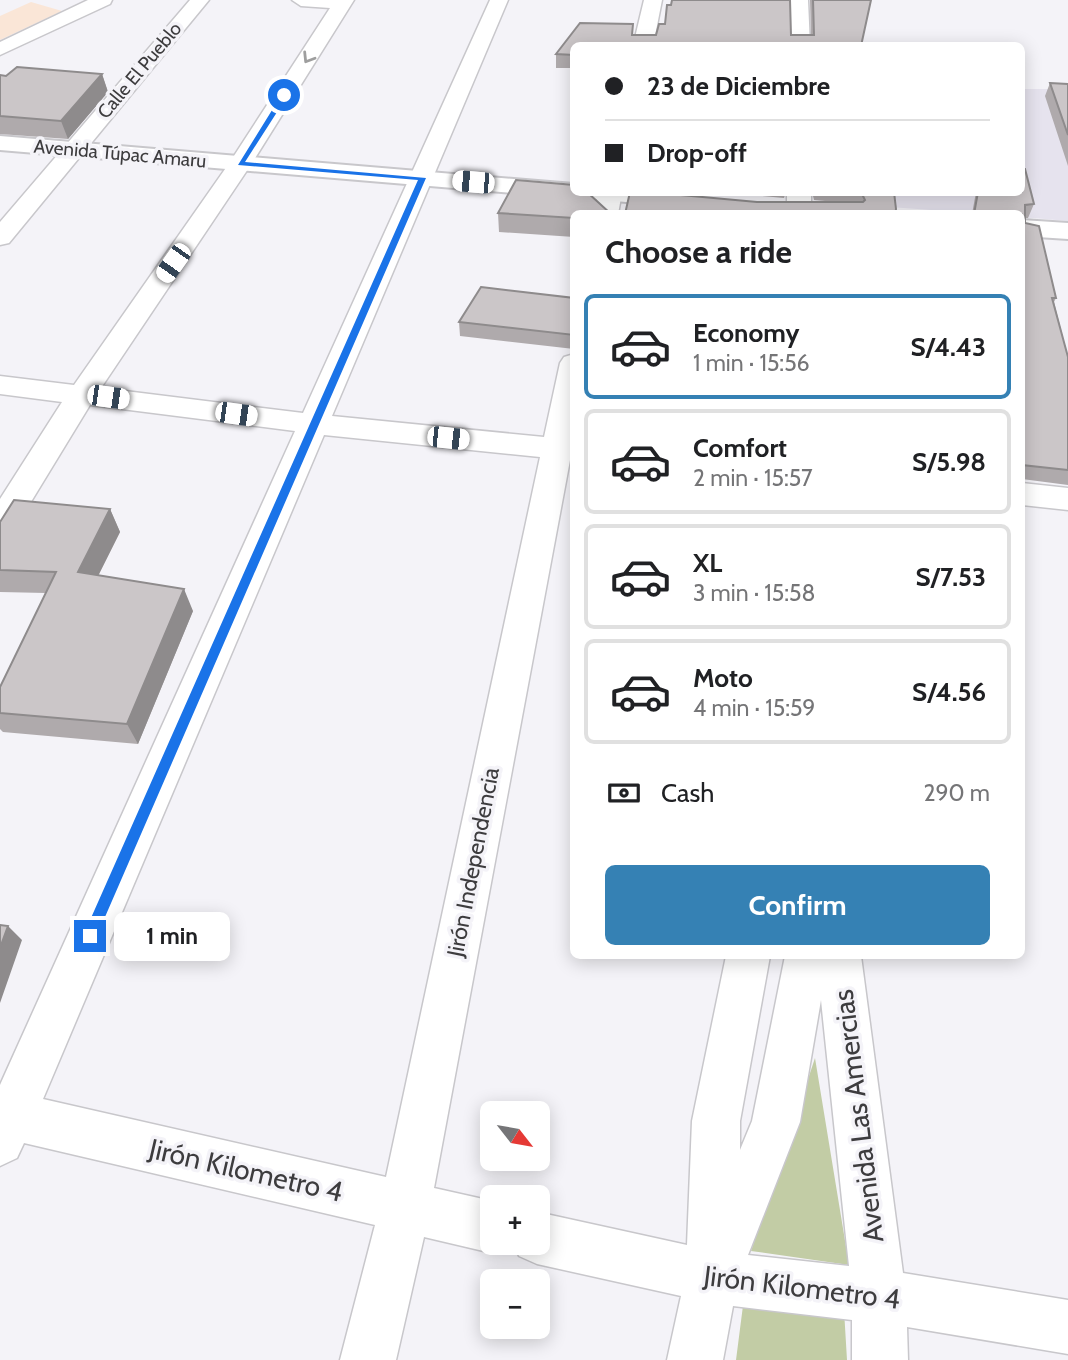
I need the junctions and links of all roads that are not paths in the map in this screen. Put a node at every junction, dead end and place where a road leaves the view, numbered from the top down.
1 (103, 0) edge
2 (200, 0) edge
3 (302, 0) edge
4 (499, 0) edge
5 (653, 0) edge
6 (799, 0) edge
7 (343, 2) edge
8 (644, 42) edge
9 (800, 42) edge
10 (0, 48) edge
11 (0, 143) edge
12 (72, 150) junction
13 (241, 163) junction
14 (422, 178) junction
15 (570, 191) edge
16 (605, 198) edge
17 (704, 202) edge
18 (805, 207) edge
19 (772, 208) edge
20 (1025, 228) edge
21 (1068, 233) edge
22 (0, 238) edge
23 (0, 385) edge
24 (82, 394) junction
25 (570, 401) edge
26 (313, 424) junction
27 (565, 449) edge
28 (1025, 494) edge
29 (1068, 499) edge
30 (0, 524) edge
31 (747, 959) edge
32 (806, 959) edge
33 (839, 959) edge
34 (4, 1123) edge
35 (405, 1208) junction
36 (480, 1224) edge
37 (550, 1241) edge
38 (712, 1278) junction
39 (879, 1296) junction
40 (1068, 1327) edge
41 (368, 1360) edge
42 (695, 1360) edge
43 (880, 1360) edge

1 - 10 street
2 - 12 street, Calle El Pueblo
3 - 7 street
4 - 14 street
5 - 8 street
6 - 9 street
7 -> 13 street
11 - 12 street, Avenida Túpac Amaru
12 - 13 street, Avenida Túpac Amaru
12 - 22 street, Calle El Pueblo
13 - 14 street, Avenida Túpac Amaru
13 - 24 street
14 - 15 street, Avenida Túpac Amaru
14 - 26 street
16 - 17 street
18 - 19 street
20 - 21 street
23 - 24 street
24 - 26 street
24 - 30 street
25 - 27 street, Jirón Independencia
26 - 27 street
26 - 34 street
27 - 35 street, Jirón Independencia
28 - 29 street
31 - 38 street
32 - 38 street
33 - 39 street, Avenida Las Amercias
34 - 35 street, Jirón Kilometro 4
35 - 36 street, Jirón Kilometro 4
35 - 41 street, Jirón Independencia
37 - 38 street, Jirón Kilometro 4
38 - 39 street, Jirón Kilometro 4
38 - 42 street
39 - 40 street, Jirón Kilometro 4
39 - 43 street, Avenida Las Amercias

